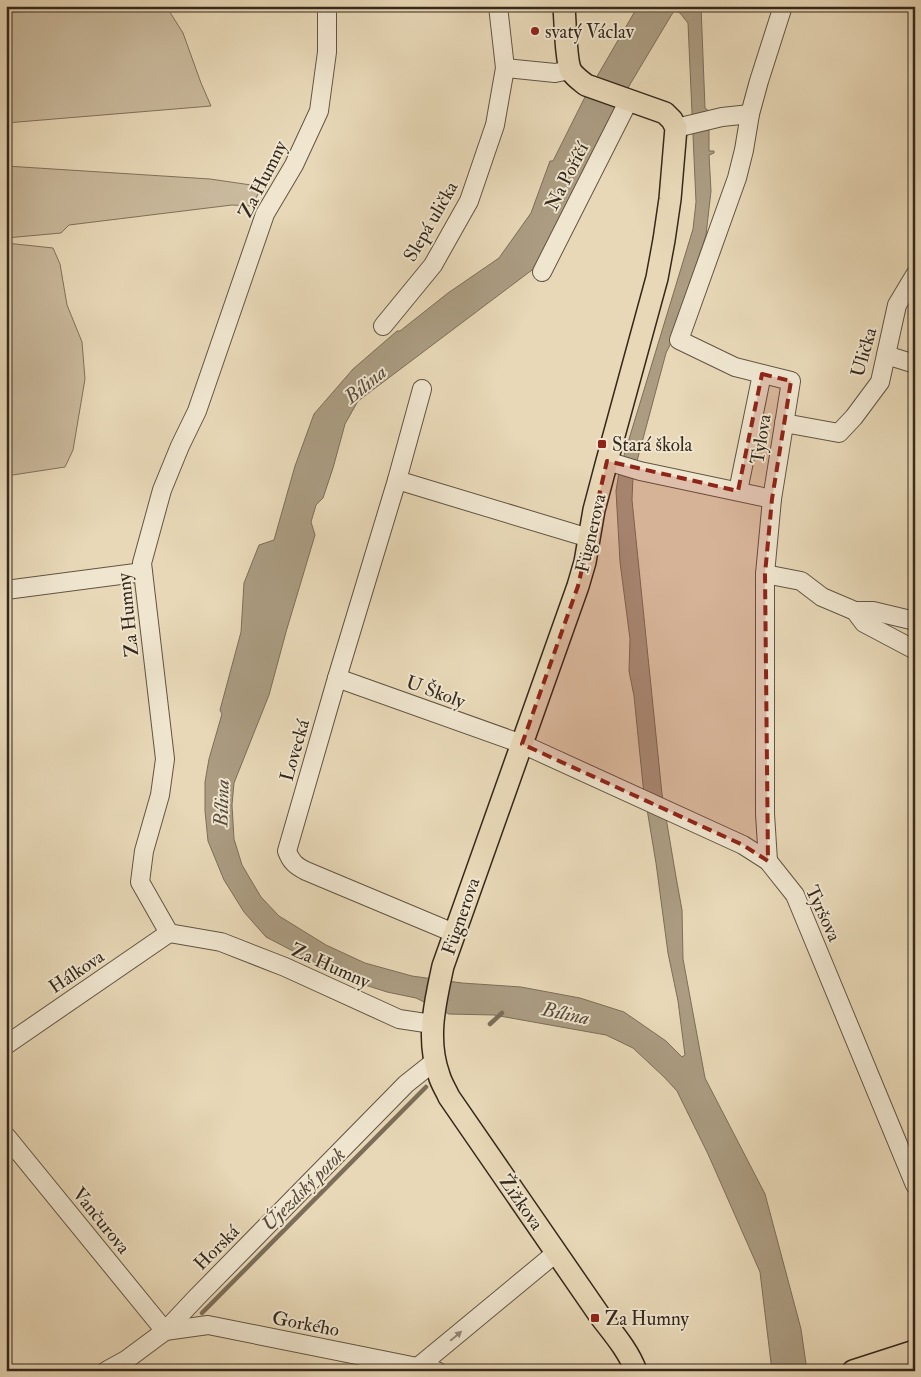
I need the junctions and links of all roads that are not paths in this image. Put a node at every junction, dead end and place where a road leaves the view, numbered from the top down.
1 (327, 6) edge
2 (498, 6) edge
3 (564, 6) edge
4 (783, 6) edge
5 (505, 68) junction
6 (570, 70) junction
7 (629, 100) junction
8 (750, 114) junction
9 (682, 126) junction
10 (542, 272) dead end
11 (915, 275) edge
12 (383, 326) dead end
13 (886, 355) junction
14 (915, 364) edge
15 (762, 374) junction
16 (422, 389) dead end
17 (784, 423) junction
18 (613, 462) junction
19 (396, 480) junction
20 (738, 491) junction
21 (772, 499) junction
22 (589, 538) junction
23 (143, 572) junction
24 (765, 574) junction
25 (6, 590) edge
26 (855, 611) junction
27 (915, 621) edge
28 (915, 650) edge
29 (336, 678) junction
30 (522, 744) junction
31 (768, 861) junction
32 (169, 933) junction
33 (454, 933) junction
34 (432, 1018) junction
35 (6, 1045) edge
36 (435, 1061) junction
37 (6, 1136) edge
38 (915, 1185) edge
39 (557, 1252) junction
40 (166, 1331) junction
41 (915, 1351) edge
42 (418, 1367) junction
43 (106, 1371) edge
44 (437, 1371) edge
45 (636, 1371) edge
46 (853, 1371) edge

1 - 23 street, Za Humny
2 - 5 street, Slepá ulička
3 - 6 main road
4 - 8 street
5 - 6 street
5 - 12 street, Slepá ulička
6 - 7 main road
7 - 9 main road
7 - 10 street, Na Poříčí
8 - 9 street
8 - 15 street, Tylova
9 - 18 main road, Fügnerova
11 - 13 street, Ulička
13 - 14 street
13 - 17 street, Ulička
15 - 17 street, Tylova
15 - 20 street
16 - 19 street, Lovecká
17 - 21 street, Tylova
18 - 20 street
18 - 22 main road, Fügnerova
19 - 22 street
19 - 29 street, Lovecká
20 - 21 street
21 - 24 street, Tylova
22 - 30 main road, Fügnerova
23 - 25 street
23 - 32 street, Za Humny
24 - 26 street
24 - 31 street, Tylova
26 - 27 street
26 - 28 street
29 - 30 street, U Školy
29 - 33 street, Lovecká
30 - 31 street, Tyršova
30 - 33 main road, Fügnerova
31 - 38 street, Tyršova
32 - 34 street, Za Humny
32 - 35 street, Hálkova
33 - 34 main road, Fügnerova
34 - 36 main road, Žižkova
36 - 39 main road, Žižkova
36 - 40 street, Horská
37 - 40 street, Vančurova
42 -> 39 street
39 - 45 main road, Žižkova
40 - 42 street, Gorkého
40 - 43 street, Horská
41 - 46 main road
42 - 44 street, Gorkého

